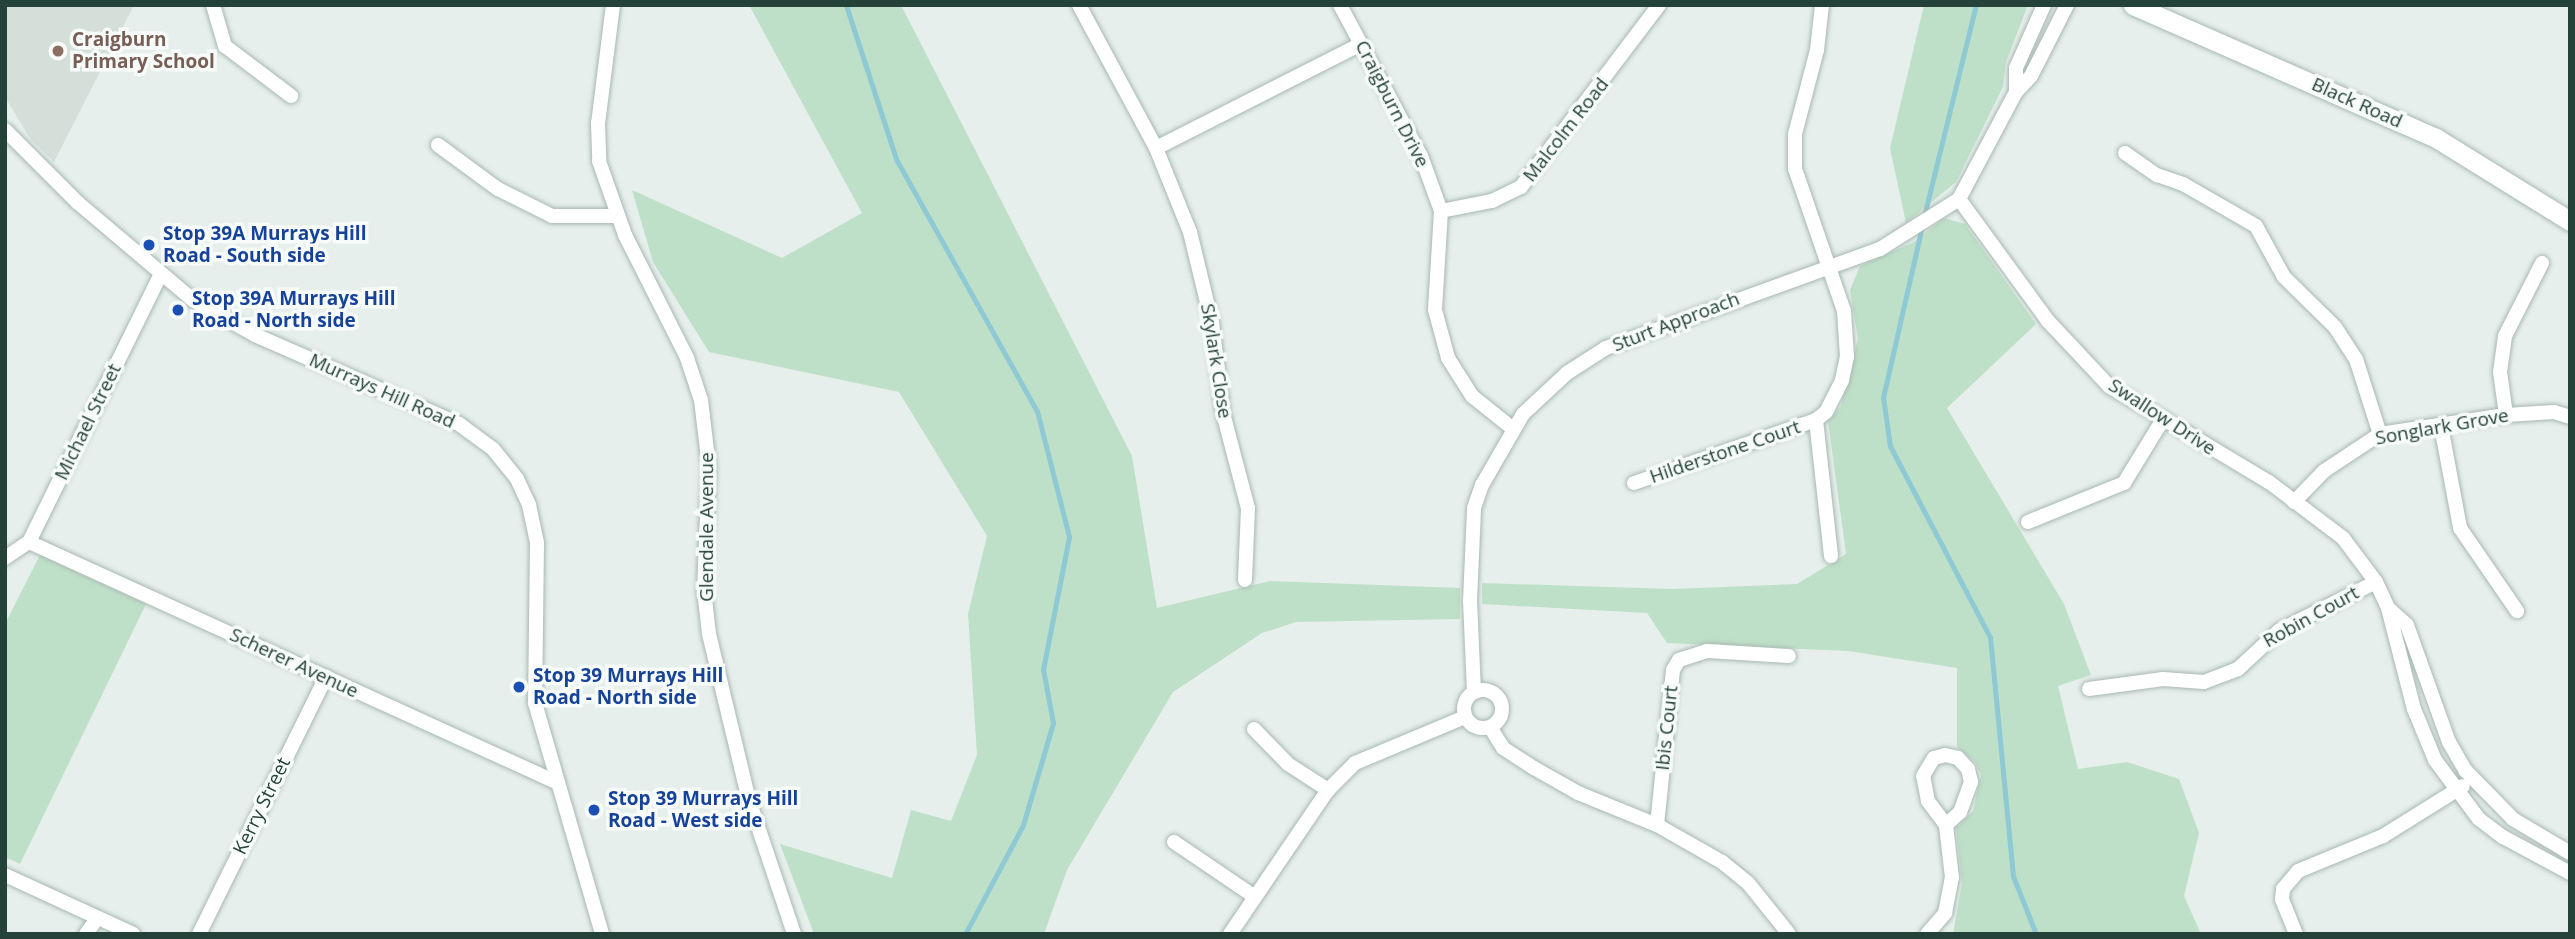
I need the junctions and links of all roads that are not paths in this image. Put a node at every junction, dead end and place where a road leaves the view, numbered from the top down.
1 (213, 5) edge
2 (613, 5) edge
3 (1079, 5) edge
4 (1340, 5) edge
5 (1659, 5) edge
6 (1822, 5) edge
7 (2044, 5) edge
8 (2067, 5) edge
9 (2133, 5) edge
10 (1361, 44) junction
11 (2016, 92) junction
12 (291, 96) dead end
13 (5, 130) edge
14 (438, 145) dead end
15 (1156, 148) junction
16 (2125, 153) dead end
17 (1959, 199) junction
18 (1441, 211) junction
19 (618, 216) junction
20 (2570, 221) edge
21 (2542, 263) dead end
22 (1830, 265) junction
23 (160, 276) junction
24 (2506, 415) junction
25 (2570, 417) edge
26 (1816, 420) junction
27 (2162, 421) junction
28 (2441, 426) junction
29 (1512, 428) junction
30 (2380, 434) junction
31 (1634, 483) dead end
32 (2294, 502) junction
33 (2028, 522) dead end
34 (29, 542) junction
35 (1831, 556) dead end
36 (5, 558) edge
37 (1245, 580) dead end
38 (2376, 582) junction
39 (2388, 608) junction
40 (2517, 611) dead end
41 (1788, 656) dead end
42 (326, 677) junction
43 (2089, 689) dead end
44 (1474, 692) junction
45 (1465, 717) junction
46 (1490, 727) junction
47 (1254, 729) dead end
48 (2473, 779) junction
49 (558, 783) junction
50 (1328, 790) junction
51 (2456, 791) junction
52 (1657, 825) junction
53 (1946, 825) junction
54 (1174, 842) dead end
55 (2570, 853) edge
56 (2570, 873) edge
57 (5, 875) edge
58 (1255, 897) junction
59 (97, 918) junction
60 (86, 934) edge
61 (133, 934) edge
62 (200, 934) edge
63 (602, 934) edge
64 (794, 934) edge
65 (1230, 934) edge
66 (1789, 934) edge
67 (1927, 934) edge
68 (2296, 934) edge

1 - 12 street
2 - 19 street, Glendale Avenue
3 - 15 street, Skylark Close
4 - 10 street, Craigburn Drive
5 - 18 street, Malcolm Road
6 - 22 street, Hilderstone Court
7 - 11 street, Sturt Approach
8 - 11 street, Sturt Approach
9 - 20 main road, Black Road
10 - 15 street
10 - 18 street, Craigburn Drive
11 - 17 street, Sturt Approach
13 - 23 street, Murrays Hill Road
14 - 19 street
15 - 37 street, Skylark Close
16 - 30 street
17 - 22 street, Sturt Approach
17 - 27 street, Swallow Drive
18 - 29 street, Craigburn Drive
19 - 64 street, Glendale Avenue
21 - 24 street
22 - 26 street, Hilderstone Court
22 - 29 street, Sturt Approach
23 - 34 street, Michael Street
23 - 49 street, Murrays Hill Road
24 - 25 street, Songlark Grove
24 - 28 street, Songlark Grove
26 - 31 street, Hilderstone Court
26 - 35 street, Hilderstone Court
27 - 32 street, Swallow Drive
27 - 33 street
28 - 30 street, Songlark Grove
28 - 40 street
29 - 44 street, Sturt Approach
30 - 32 street, Songlark Grove
32 - 38 street, Swallow Drive
34 - 36 street
34 - 42 street, Scherer Avenue
38 - 39 street, Swallow Drive
38 - 43 street, Robin Court
39 - 48 street, Swallow Drive
39 - 51 street, Swallow Drive
41 - 52 street, Ibis Court
42 - 49 street, Scherer Avenue
42 - 62 street, Kerry Street
44 - 45 street
44 - 46 street
45 - 46 street
45 - 50 street
46 - 52 street
47 - 50 street
48 - 51 street
48 - 55 street, Swallow Drive
49 - 63 street, Murrays Hill Road
50 - 58 street
51 - 56 street, Swallow Drive
51 - 68 street
52 - 66 street
53 - 53 street
53 - 67 street
54 - 58 street
57 - 59 street
58 - 65 street
59 - 60 street
59 - 61 street

